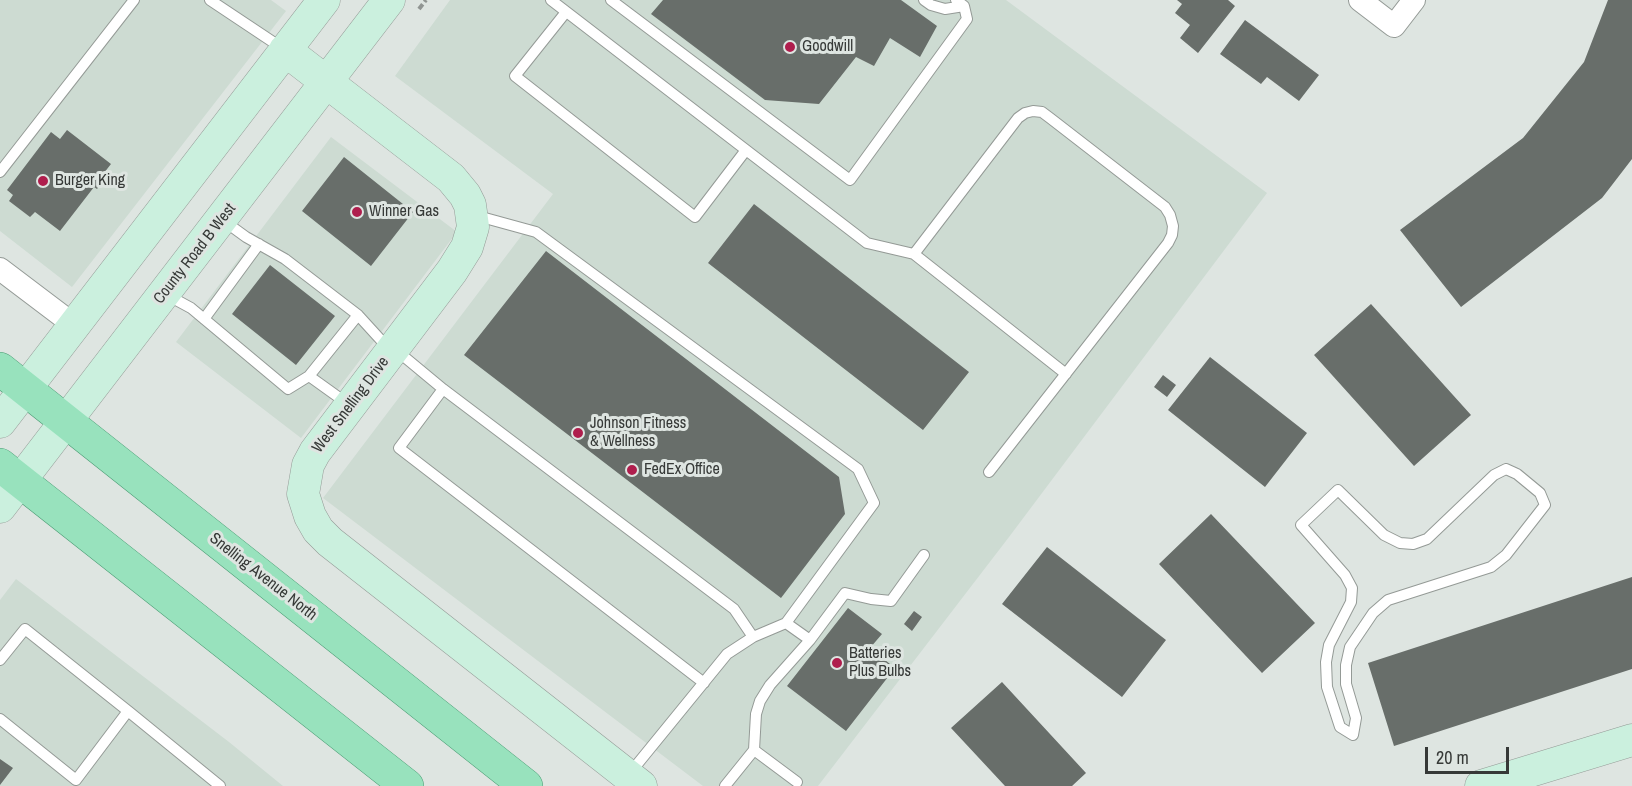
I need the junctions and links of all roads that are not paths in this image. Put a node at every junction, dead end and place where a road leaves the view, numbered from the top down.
1 (134, 0) edge
2 (210, 0) edge
3 (324, 0) edge
4 (389, 0) edge
5 (551, 0) edge
6 (611, 0) edge
7 (924, 0) edge
8 (1360, 0) edge
9 (1414, 0) edge
10 (960, 3) edge
11 (566, 12) junction
12 (285, 50) junction
13 (327, 82) junction
14 (746, 150) junction
15 (0, 172) edge
16 (472, 214) junction
17 (221, 219) junction
18 (259, 244) junction
19 (914, 254) junction
20 (0, 269) edge
21 (164, 293) junction
22 (358, 315) junction
23 (204, 319) junction
24 (74, 325) junction
25 (392, 349) junction
26 (0, 369) edge
27 (1066, 374) junction
28 (309, 376) junction
29 (26, 388) junction
30 (443, 389) junction
31 (349, 405) junction
32 (66, 421) junction
33 (0, 422) edge
34 (989, 472) dead end
35 (10, 473) edge
36 (0, 507) edge
37 (924, 555) dead end
38 (786, 623) junction
39 (753, 637) junction
40 (810, 640) junction
41 (0, 660) edge
42 (704, 683) junction
43 (128, 711) junction
44 (0, 719) edge
45 (1353, 735) joint
46 (1632, 740) edge
47 (754, 750) junction
48 (635, 781) edge
49 (797, 782) dead end
50 (220, 786) edge
51 (407, 786) edge
52 (526, 786) edge
53 (725, 786) edge
54 (1481, 786) edge

1 - 15 lane
2 - 12 lane
3 - 12 street
4 - 13 street, County Road B West
5 - 11 lane
6 - 10 lane
7 - 10 lane
8 - 9 street
11 - 14 lane
11 - 14 lane
12 - 13 street
12 - 24 street
13 - 16 street
13 - 17 street, County Road B West
14 - 19 lane
16 - 25 street, West Snelling Drive
16 - 38 lane
17 - 18 lane
17 - 21 street, County Road B West
18 - 22 lane
18 - 23 lane
19 - 27 lane
19 - 27 lane
20 - 24 street
21 - 23 lane
21 - 32 street, County Road B West
22 - 25 lane
22 - 28 lane
23 - 28 lane
24 - 29 street
25 - 30 lane
25 - 31 street, West Snelling Drive
26 - 29 main road, Snelling Avenue North
27 - 34 lane
28 - 31 lane
29 - 32 main road, Snelling Avenue North
29 - 33 street
30 - 39 lane
30 - 42 lane
31 - 48 street, West Snelling Drive
32 - 35 street, County Road B West
32 - 52 main road, Snelling Avenue North
35 - 36 street, County Road B West
35 - 51 main road
37 - 40 lane
38 - 39 lane
38 - 40 lane
39 - 42 lane
40 - 47 lane
41 - 43 lane
42 - 48 lane
43 - 44 lane
43 - 50 lane
45 - 45 lane
46 - 54 street
47 - 49 lane
47 - 53 lane

